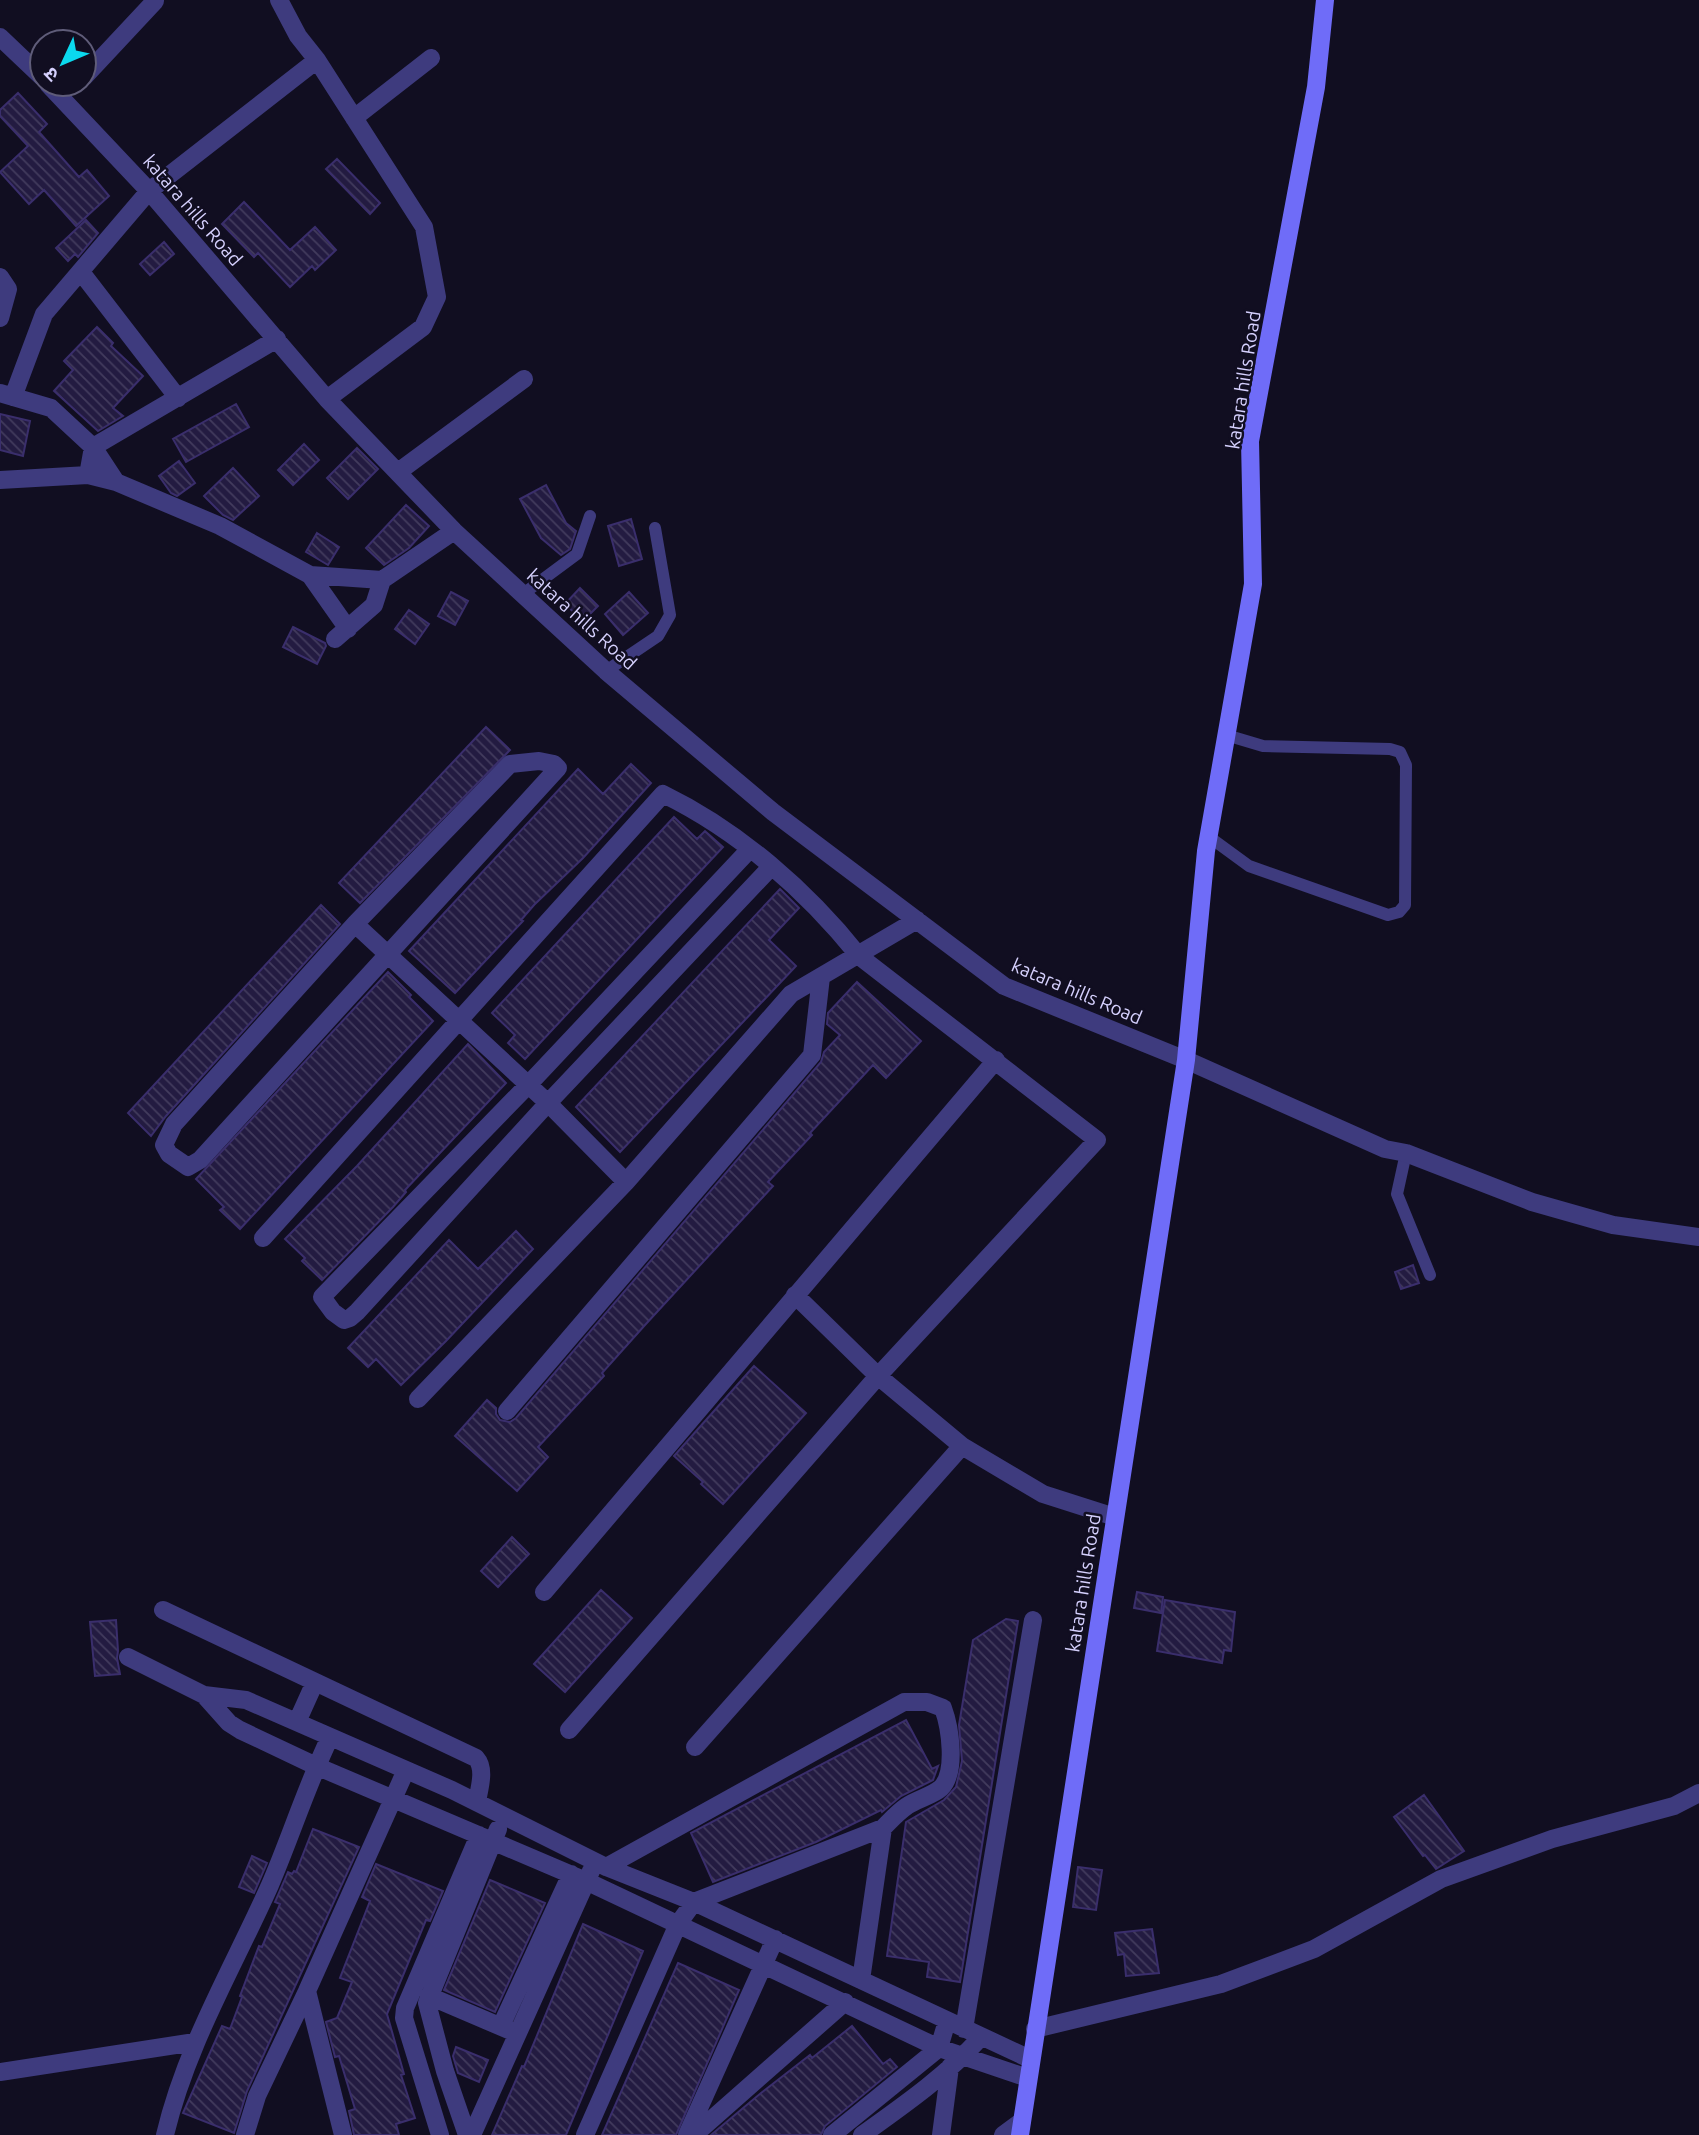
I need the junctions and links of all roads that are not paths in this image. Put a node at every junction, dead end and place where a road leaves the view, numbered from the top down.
1 (279, 0) edge
2 (1325, 0) edge
3 (155, 1) edge
4 (0, 37) edge
5 (431, 58) dead end
6 (317, 60) junction
7 (98, 62) edge
8 (28, 64) edge
9 (63, 100) edge
10 (354, 118) junction
11 (149, 191) junction
12 (81, 272) junction
13 (0, 277) edge
14 (0, 318) edge
15 (277, 340) junction
16 (524, 379) dead end
17 (7, 395) edge
18 (178, 398) junction
19 (327, 399) junction
20 (93, 447) junction
21 (398, 472) junction
22 (88, 475) junction
23 (0, 480) edge
24 (116, 482) junction
25 (590, 516) dead end
26 (656, 528) dead end
27 (454, 531) junction
28 (310, 575) junction
29 (382, 580) junction
30 (523, 594) junction
31 (606, 671) junction
32 (1226, 735) junction
33 (1208, 836) junction
34 (750, 849) junction
35 (771, 867) junction
36 (917, 920) junction
37 (355, 924) junction
38 (388, 955) junction
39 (859, 956) junction
40 (821, 977) junction
41 (458, 1020) junction
42 (996, 1060) junction
43 (1186, 1060) junction
44 (528, 1085) junction
45 (548, 1103) junction
46 (1406, 1153) junction
47 (625, 1182) junction
48 (1699, 1237) edge
49 (263, 1238) dead end
50 (1430, 1275) dead end
51 (794, 1295) junction
52 (878, 1376) junction
53 (418, 1399) dead end
54 (507, 1411) dead end
55 (962, 1446) junction
56 (1115, 1517) junction
57 (544, 1592) dead end
58 (163, 1610) dead end
59 (1033, 1620) dead end
60 (128, 1657) dead end
61 (315, 1682) junction
62 (204, 1695) junction
63 (296, 1722) junction
64 (569, 1730) dead end
65 (330, 1737) junction
66 (695, 1747) dead end
67 (316, 1766) junction
68 (406, 1770) junction
69 (1699, 1793) edge
70 (395, 1800) junction
71 (477, 1802) junction
72 (504, 1816) junction
73 (883, 1828) junction
74 (486, 1837) junction
75 (601, 1864) junction
76 (579, 1878) junction
77 (694, 1902) junction
78 (678, 1924) junction
79 (775, 1939) junction
80 (764, 1966) junction
81 (861, 1980) junction
82 (307, 1991) junction
83 (429, 1996) junction
84 (845, 2002) junction
85 (947, 2021) junction
86 (500, 2026) junction
87 (1035, 2029) junction
88 (972, 2033) junction
89 (517, 2034) junction
90 (195, 2042) junction
91 (939, 2048) junction
92 (1030, 2059) junction
93 (957, 2062) junction
94 (0, 2072) edge
95 (1028, 2078) junction
96 (1021, 2128) edge
97 (164, 2135) edge
98 (245, 2135) edge
99 (343, 2135) edge
100 (440, 2135) edge
101 (469, 2135) edge
102 (585, 2135) edge
103 (687, 2135) edge
104 (694, 2135) edge
105 (832, 2135) edge
106 (862, 2135) edge
107 (941, 2135) edge
108 (1003, 2135) edge

1 - 6 street
2 - 32 main road, katara hills Road
3 - 7 street
4 - 8 street
5 - 10 street
6 - 10 street
6 - 11 street
9 - 11 street, katara hills Road
10 - 19 street
11 - 12 street
11 - 15 street, katara hills Road
12 - 17 street
12 - 18 street
13 - 14 street
15 - 18 street
15 - 19 street, katara hills Road
16 - 21 street
17 - 20 street
18 - 20 street
19 - 21 street, katara hills Road
20 - 22 street
20 - 24 street
21 - 27 street, katara hills Road
22 - 23 street
22 - 24 street
24 - 28 street
25 - 30 lane
26 - 31 lane
27 - 29 street
27 - 30 street, katara hills Road
28 - 29 street
28 - 29 street
30 - 31 street, katara hills Road
31 - 36 street, katara hills Road
32 - 33 main road, katara hills Road
32 - 33 lane
33 - 43 main road, katara hills Road
34 - 35 street
34 - 41 street
34 - 44 street
35 - 39 street
35 - 45 street
36 - 39 street
36 - 43 street, katara hills Road
37 - 38 street
37 - 38 street
37 - 38 street
38 - 41 street
39 - 40 street
39 - 42 street
40 - 47 street
40 - 54 street
41 - 44 street
41 - 49 street
42 - 51 street
42 - 52 street
43 - 46 street, katara hills Road
43 - 56 main road, katara hills Road
44 - 45 street
44 - 45 street
45 - 47 street
46 - 48 street, katara hills Road
46 - 50 lane
47 - 53 street
51 - 52 street
51 - 57 street
52 - 55 street
52 - 64 street
55 - 56 street
55 - 66 street
56 - 87 main road, katara hills Road
58 - 61 street
59 - 88 street
60 - 62 street
61 - 63 street
61 - 71 street
62 - 63 street
62 - 67 street
63 - 65 street
65 - 67 street
65 - 68 street
67 - 70 street
67 - 90 street
68 - 70 street
68 - 71 street
69 - 87 street
70 - 74 street
70 - 82 street
71 - 72 street
72 - 74 street
72 - 75 street
73 - 75 street
73 - 77 street
73 - 81 street
74 - 76 street
74 - 83 street
74 - 100 street
75 - 76 street
75 - 77 street
76 - 78 street
76 - 86 street
76 - 89 street
77 - 78 street
77 - 79 street
78 - 80 street
78 - 102 street
79 - 80 street
79 - 81 street
80 - 84 street
80 - 103 street
81 - 85 street
82 - 98 street
82 - 99 street
83 - 86 street
83 - 101 street
84 - 91 street
84 - 104 street
85 - 88 street
85 - 91 street
86 - 89 street
87 - 92 main road, katara hills Road
88 - 92 street
88 - 93 street
89 - 101 street
90 - 94 street
90 - 97 street
91 - 93 street
91 - 105 street
92 - 95 main road, katara hills Road
93 - 95 street
93 - 106 street
93 - 107 street
95 - 96 main road, katara hills Road
96 - 108 street

